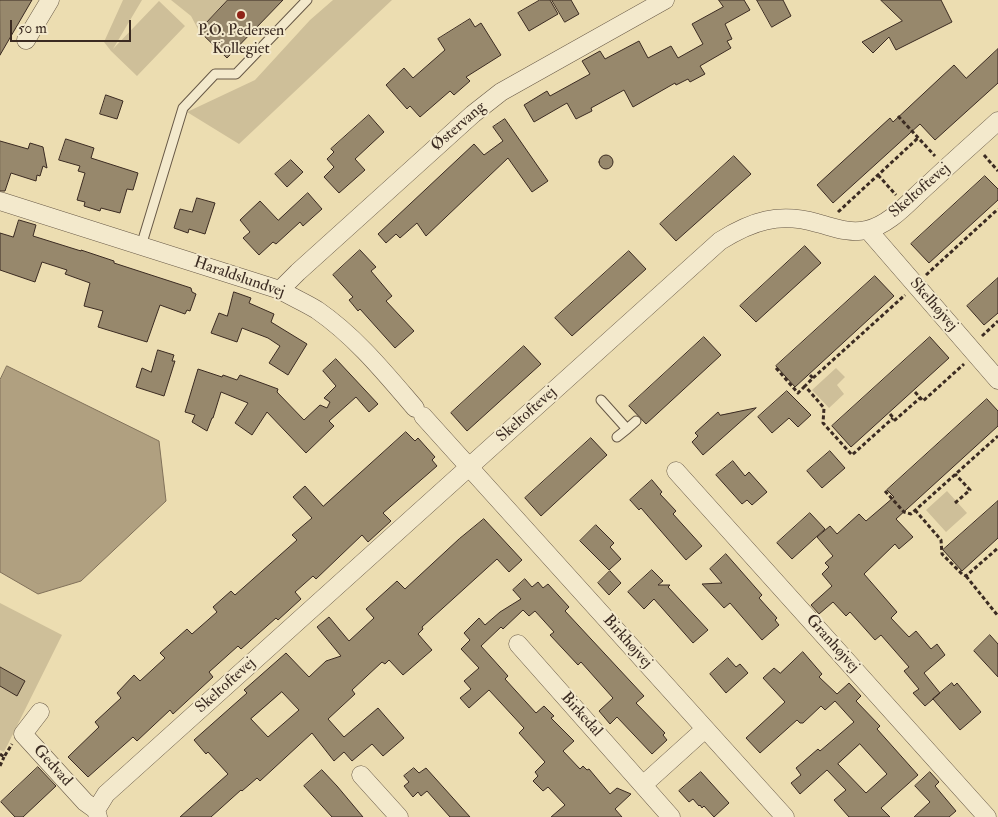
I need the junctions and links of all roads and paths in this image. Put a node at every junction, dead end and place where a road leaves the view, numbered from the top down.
1 (50, 0) edge
2 (307, 0) edge
3 (665, 0) edge
4 (26, 40) dead end
5 (898, 116) dead end
6 (998, 122) edge
7 (918, 138) junction
8 (973, 144) junction
9 (946, 168) junction
10 (998, 171) edge
11 (878, 175) junction
12 (0, 201) edge
13 (905, 205) junction
14 (998, 210) edge
15 (824, 225) junction
16 (868, 230) junction
17 (141, 246) junction
18 (916, 285) junction
19 (280, 290) junction
20 (884, 308) dead end
21 (887, 312) junction
22 (998, 322) edge
23 (859, 330) dead end
24 (862, 334) junction
25 (972, 350) junction
26 (835, 352) dead end
27 (838, 356) junction
28 (776, 368) dead end
29 (810, 375) dead end
30 (814, 378) junction
31 (998, 380) edge
32 (805, 386) junction
33 (916, 392) dead end
34 (920, 398) junction
35 (600, 400) dead end
36 (890, 414) dead end
37 (893, 418) junction
38 (636, 421) dead end
39 (627, 429) junction
40 (994, 431) dead end
41 (998, 436) edge
42 (617, 437) dead end
43 (970, 453) dead end
44 (974, 458) junction
45 (469, 467) junction
46 (676, 471) dead end
47 (956, 474) junction
48 (946, 475) dead end
49 (949, 480) junction
50 (885, 491) dead end
51 (921, 498) dead end
52 (925, 502) junction
53 (955, 503) dead end
54 (915, 510) junction
55 (998, 548) edge
56 (977, 559) dead end
57 (980, 564) junction
58 (966, 576) junction
59 (998, 616) edge
60 (518, 644) dead end
61 (40, 712) dead end
62 (705, 729) junction
63 (4, 756) dead end
64 (0, 766) edge
65 (361, 775) dead end
66 (643, 786) junction
67 (97, 814) edge
68 (399, 817) edge
69 (671, 817) edge
70 (785, 817) edge
71 (987, 817) edge

1 - 4 street
2 - 17 lane
3 - 19 street, Østervang
5 - 7 path
6 - 8 street, Skeltoftevej
7 - 9 path
7 - 11 path
8 - 9 street, Skeltoftevej
8 - 10 path
9 - 13 street, Skeltoftevej
11 - 13 path
11 - 15 path
12 - 17 street, Haraldslundvej
13 - 16 street, Skeltoftevej
14 - 18 path
15 - 16 street, Skeltoftevej
15 - 45 street, Skeltoftevej
16 - 18 street, Skelhøjvej
17 - 19 street, Haraldslundvej
18 - 21 path
18 - 25 street, Skelhøjvej
19 - 45 street, Haraldslundvej
20 - 21 path
21 - 24 path
22 - 25 path
23 - 24 path
24 - 27 path
25 - 31 street, Skelhøjvej
25 - 34 path
26 - 27 path
27 - 30 path
28 - 32 path
29 - 30 path
30 - 32 path
32 - 37 path
33 - 34 path
34 - 37 path
35 - 39 lane
36 - 37 path
38 - 39 lane
39 - 42 lane
40 - 41 path
41 - 44 path
43 - 44 path
44 - 47 path
45 - 62 street, Birkhøjvej
45 - 67 street, Skeltoftevej
46 - 71 street, Granhøjvej
47 - 49 path
47 - 53 path
48 - 49 path
49 - 52 path
50 - 54 path
51 - 52 path
52 - 54 path
54 - 58 path
55 - 57 path
56 - 57 path
57 - 58 path
58 - 59 path
60 - 66 street, Birkedal
61 - 67 street, Gedvad
62 - 66 street
62 - 70 street, Birkhøjvej
63 - 64 path
65 - 68 street
66 - 69 street, Birkedal

